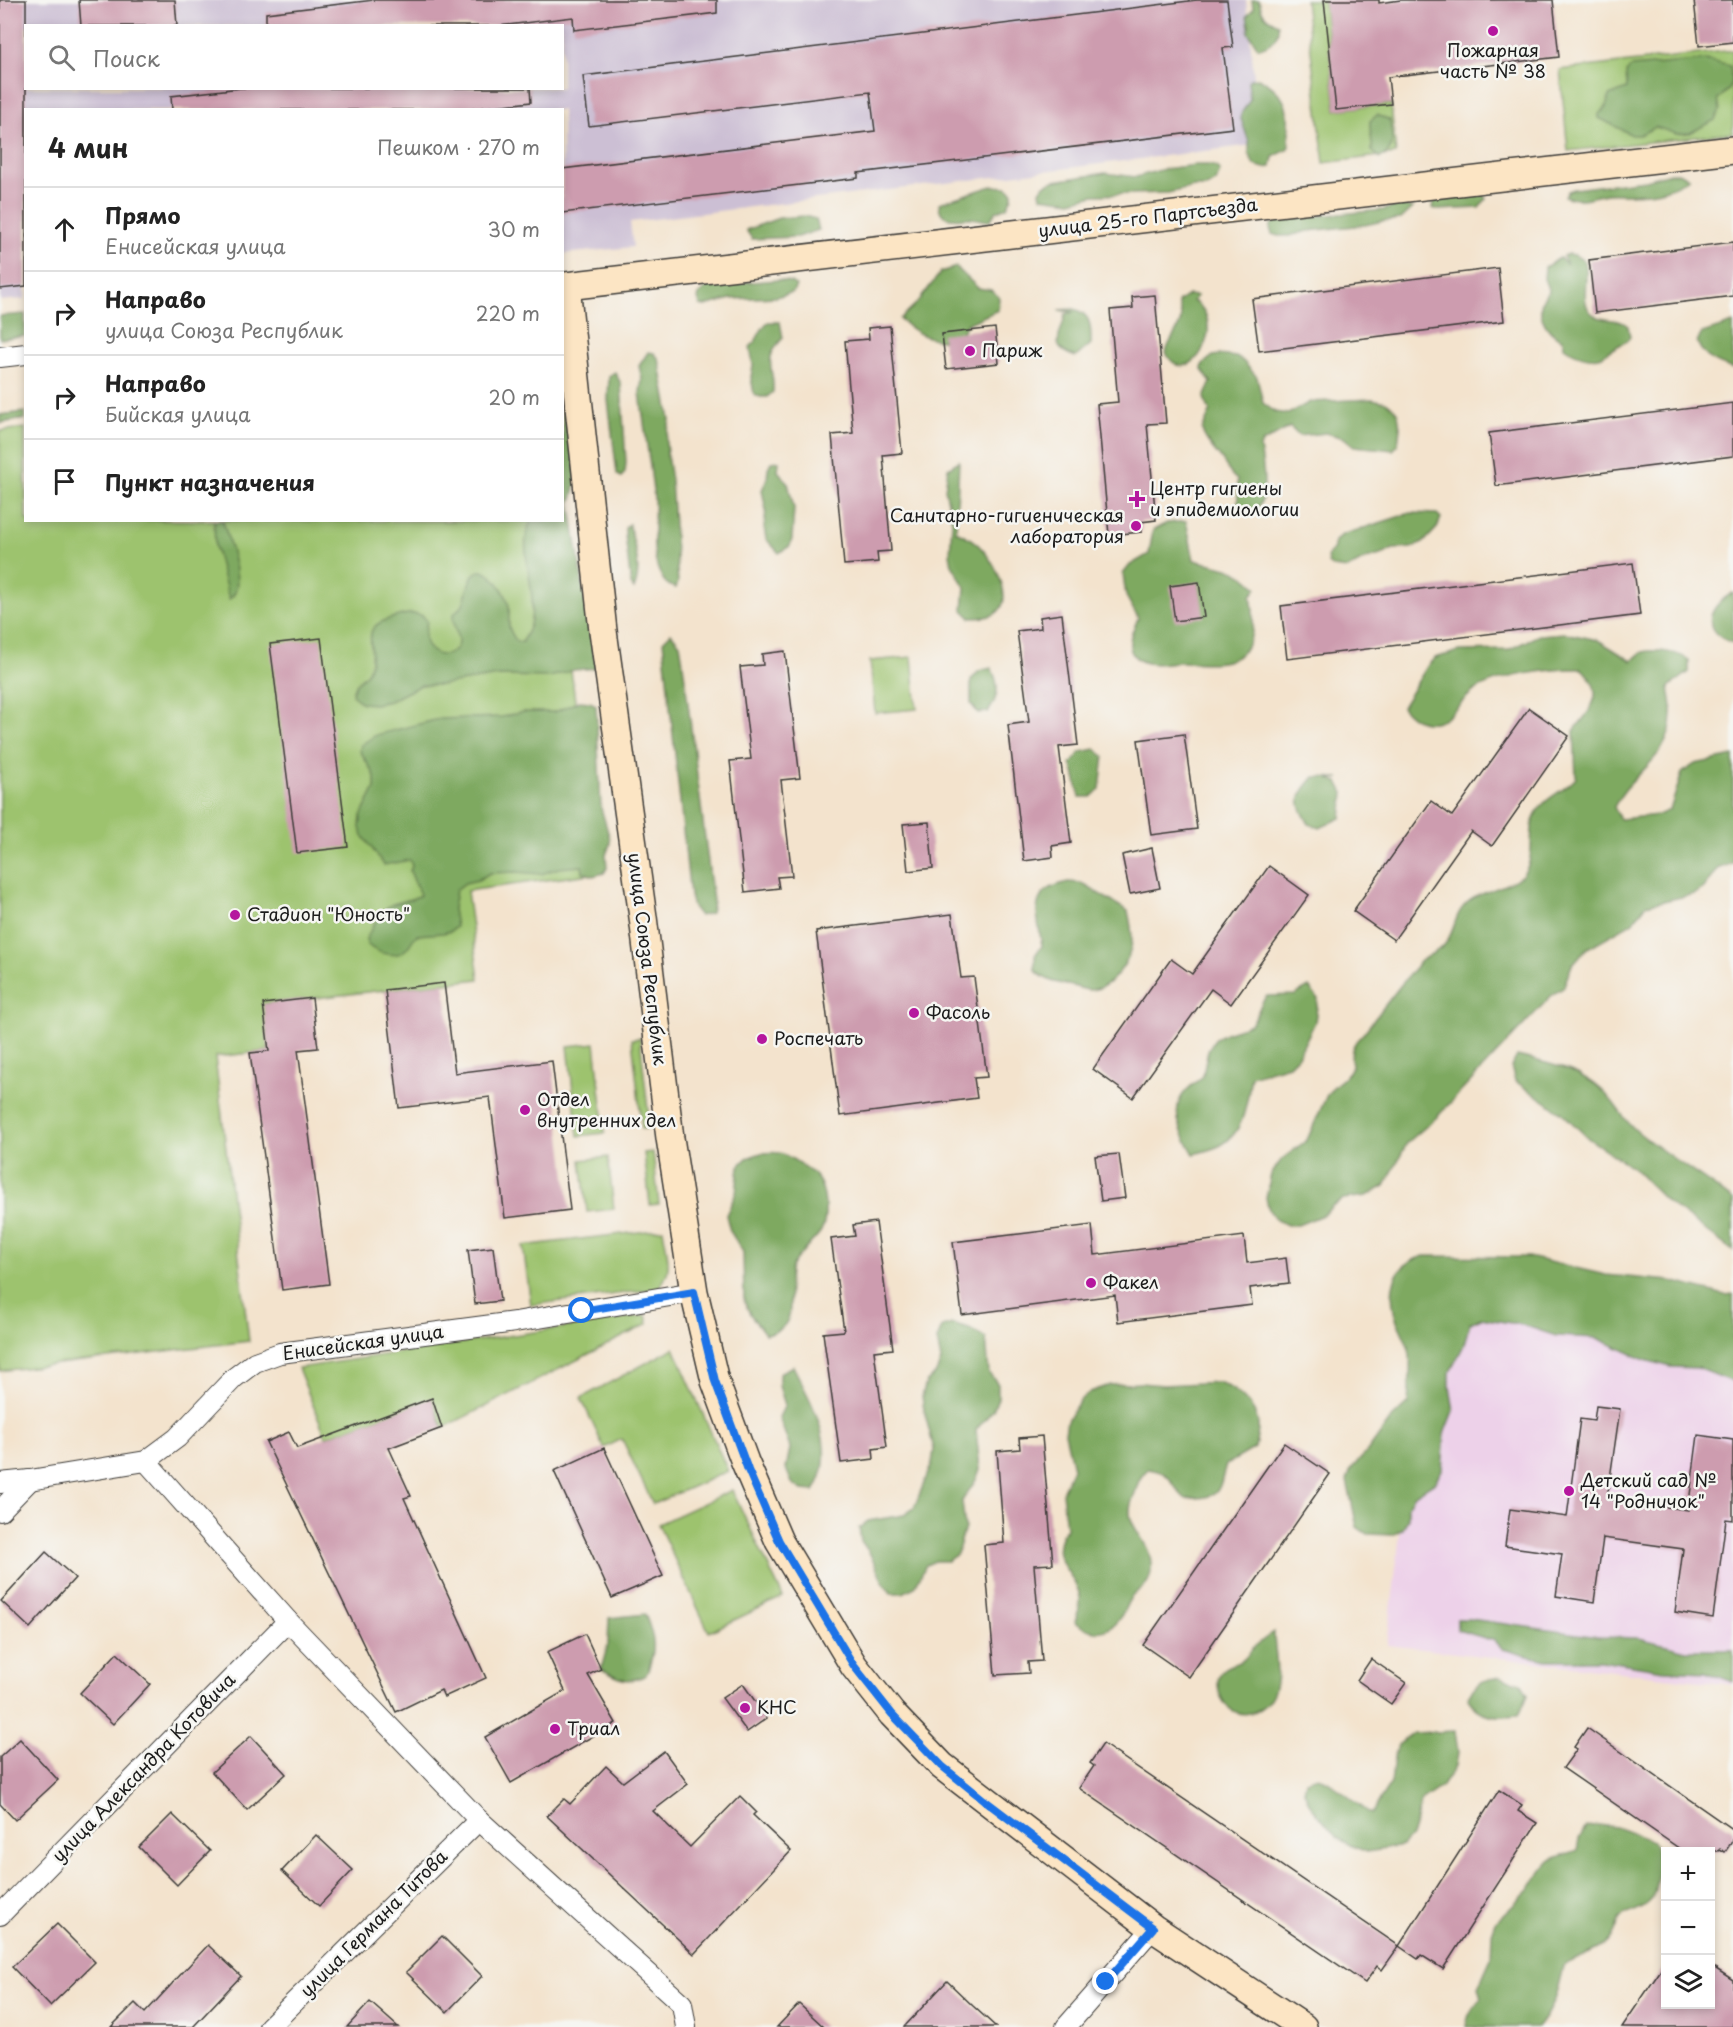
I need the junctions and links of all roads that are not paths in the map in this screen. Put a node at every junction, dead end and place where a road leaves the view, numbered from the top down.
1 (1733, 150) edge
2 (564, 286) edge
3 (24, 354) edge
4 (0, 357) edge
5 (694, 1292) junction
6 (146, 1461) junction
7 (30, 1480) junction
8 (0, 1483) edge
9 (0, 1511) edge
10 (288, 1621) junction
11 (479, 1820) junction
12 (0, 1915) edge
13 (1153, 1928) junction
14 (269, 2027) edge
15 (686, 2027) edge
16 (1066, 2027) edge
17 (1303, 2027) edge

1 - 2 street, улица 25-го Партсъезда
2 - 5 street, улица Союза Республик
3 - 4 street
5 - 6 street, Енисейская улица
5 - 13 street, улица Союза Республик
6 - 7 street, Енисейская улица
6 - 10 street
7 - 8 street, Енисейская улица
7 - 9 street
10 - 11 street
10 - 12 street, улица Александра Котовича
11 - 14 street, улица Германа Титова
11 - 15 street
13 - 16 street
13 - 17 street, улица Союза Республик

